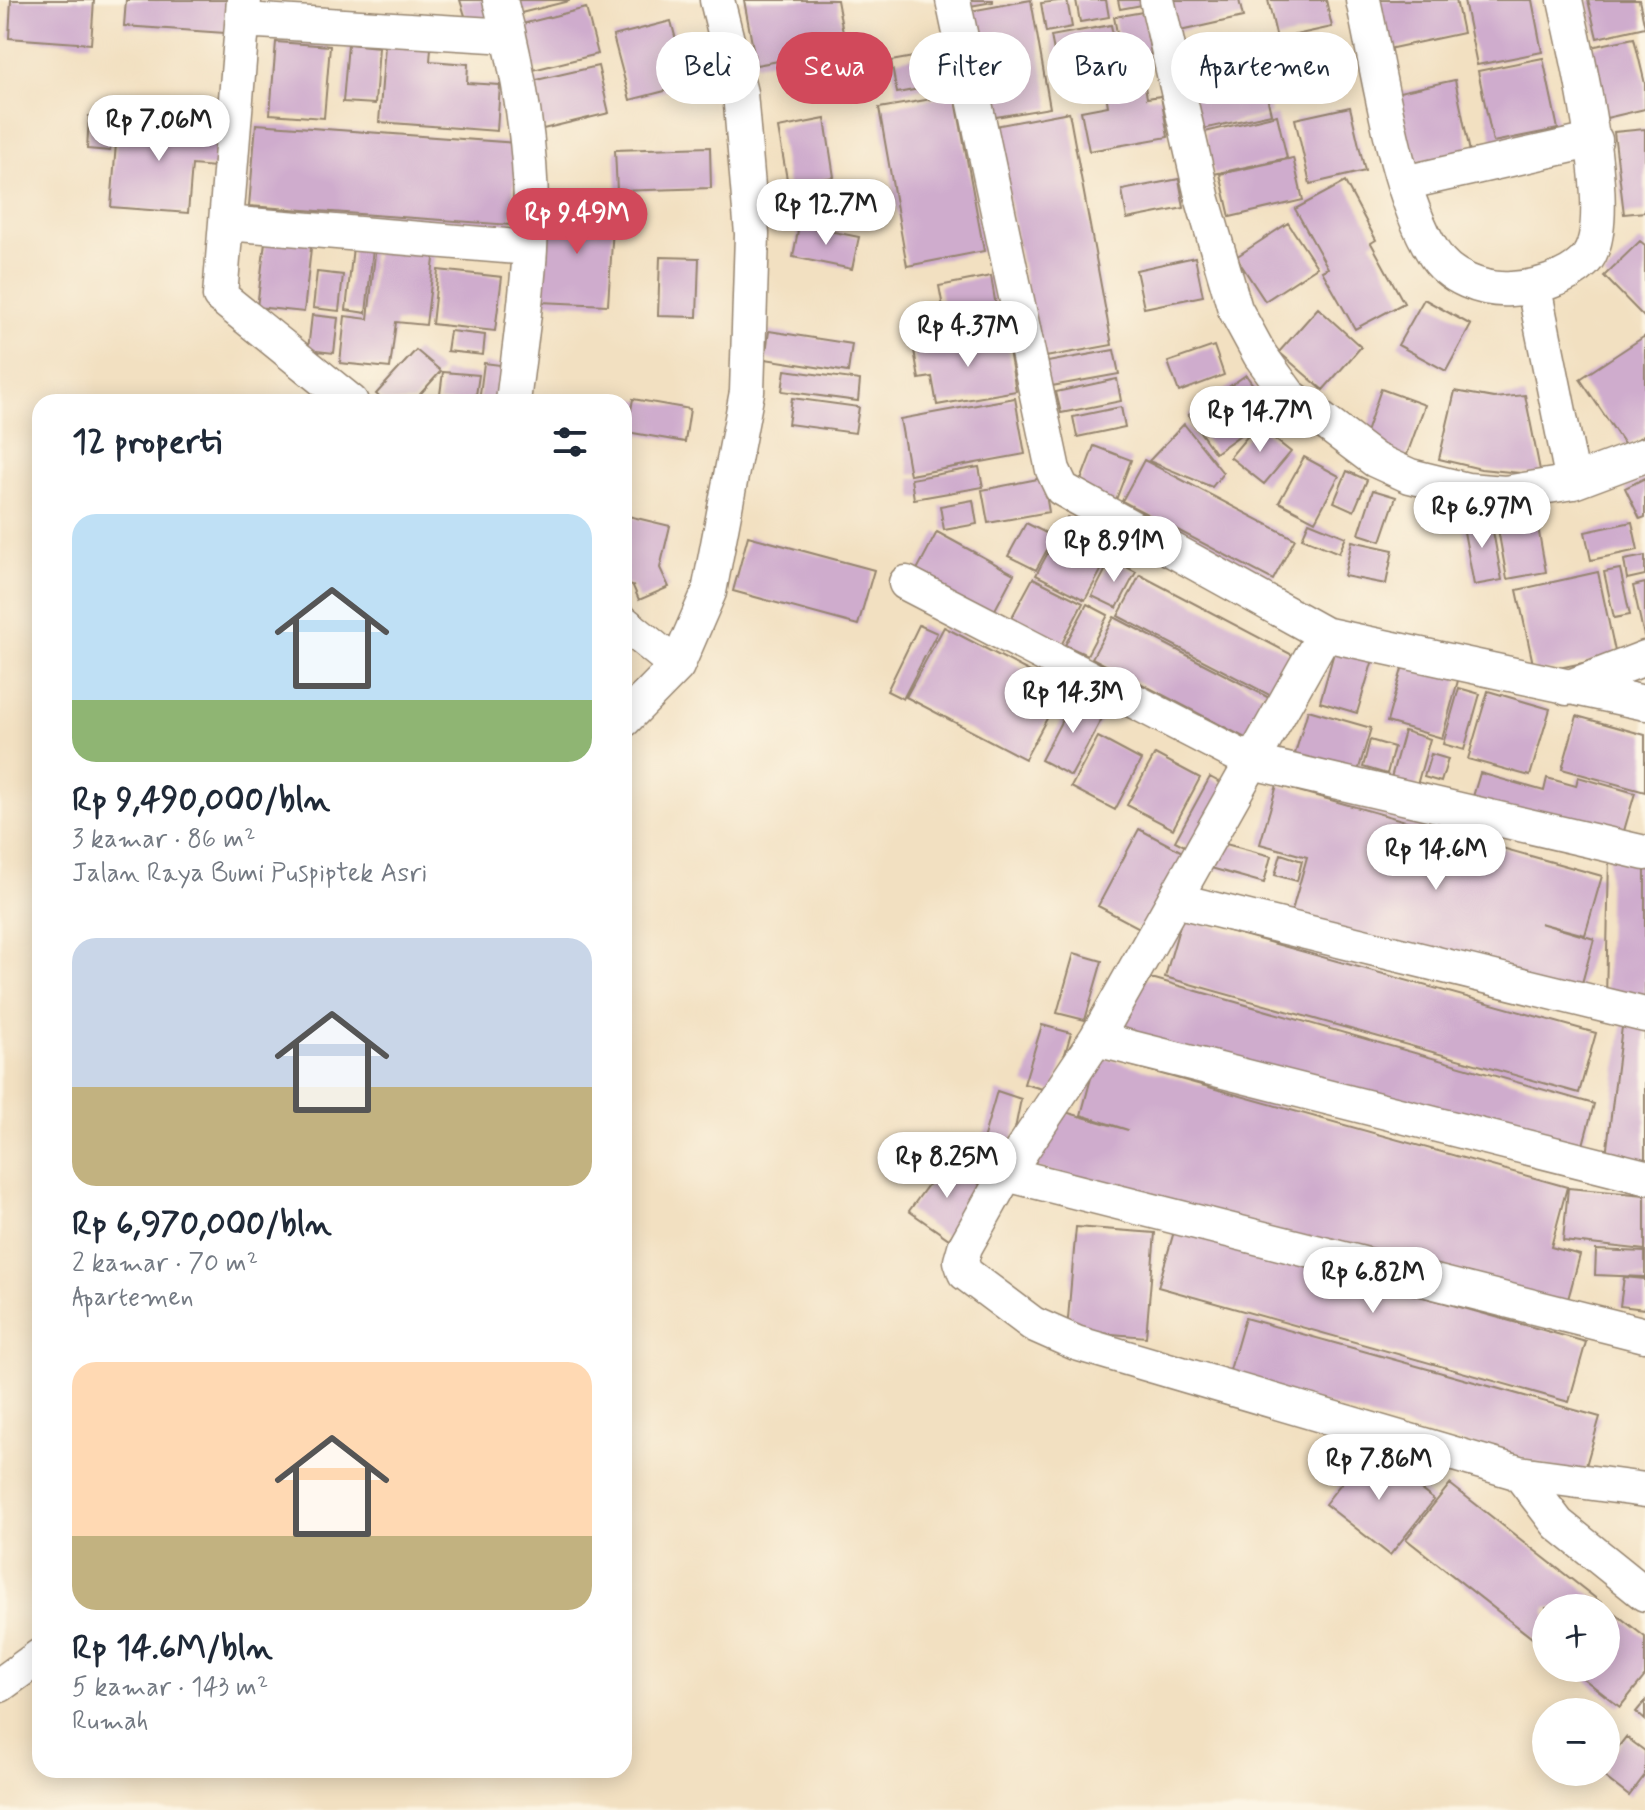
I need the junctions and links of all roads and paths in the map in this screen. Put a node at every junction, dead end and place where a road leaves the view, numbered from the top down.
1 (500, 0) edge
2 (717, 0) edge
3 (953, 0) edge
4 (1157, 0) edge
5 (1363, 0) edge
6 (1565, 0) edge
7 (244, 10) edge
8 (509, 36) junction
9 (1595, 140) junction
10 (1404, 183) junction
11 (226, 223) junction
12 (530, 248) junction
13 (1534, 288) junction
14 (341, 394) edge
15 (514, 394) edge
16 (1645, 455) edge
17 (1573, 482) junction
18 (906, 583) dead end
19 (632, 629) edge
20 (1324, 634) junction
21 (1645, 658) edge
22 (677, 666) junction
23 (1567, 688) junction
24 (1645, 703) edge
25 (632, 712) edge
26 (1252, 762) junction
27 (1645, 853) edge
28 (1175, 900) junction
29 (1645, 1015) edge
30 (1096, 1039) junction
31 (1006, 1174) junction
32 (1645, 1177) edge
33 (1645, 1335) edge
34 (1519, 1473) junction
35 (1645, 1490) edge
36 (1645, 1594) edge
37 (32, 1662) edge
38 (0, 1685) edge

1 - 8 street
2 - 22 street
3 - 20 street
4 - 17 street
5 - 10 street
6 - 9 street
7 - 8 street
7 - 11 street
8 - 12 street
9 - 10 street
9 - 13 street
10 - 13 street
11 - 12 street
11 - 14 street
12 - 15 street
13 - 17 street
16 - 17 street
18 - 26 street
19 - 22 street
20 - 23 street
20 - 26 street
21 - 23 street
22 - 25 street
23 - 24 street
26 - 27 street
26 - 28 street
28 - 29 street
28 - 30 street
30 - 31 street
30 - 32 street
31 - 33 street
31 - 34 street
34 - 35 street
34 - 36 street
37 - 38 street

